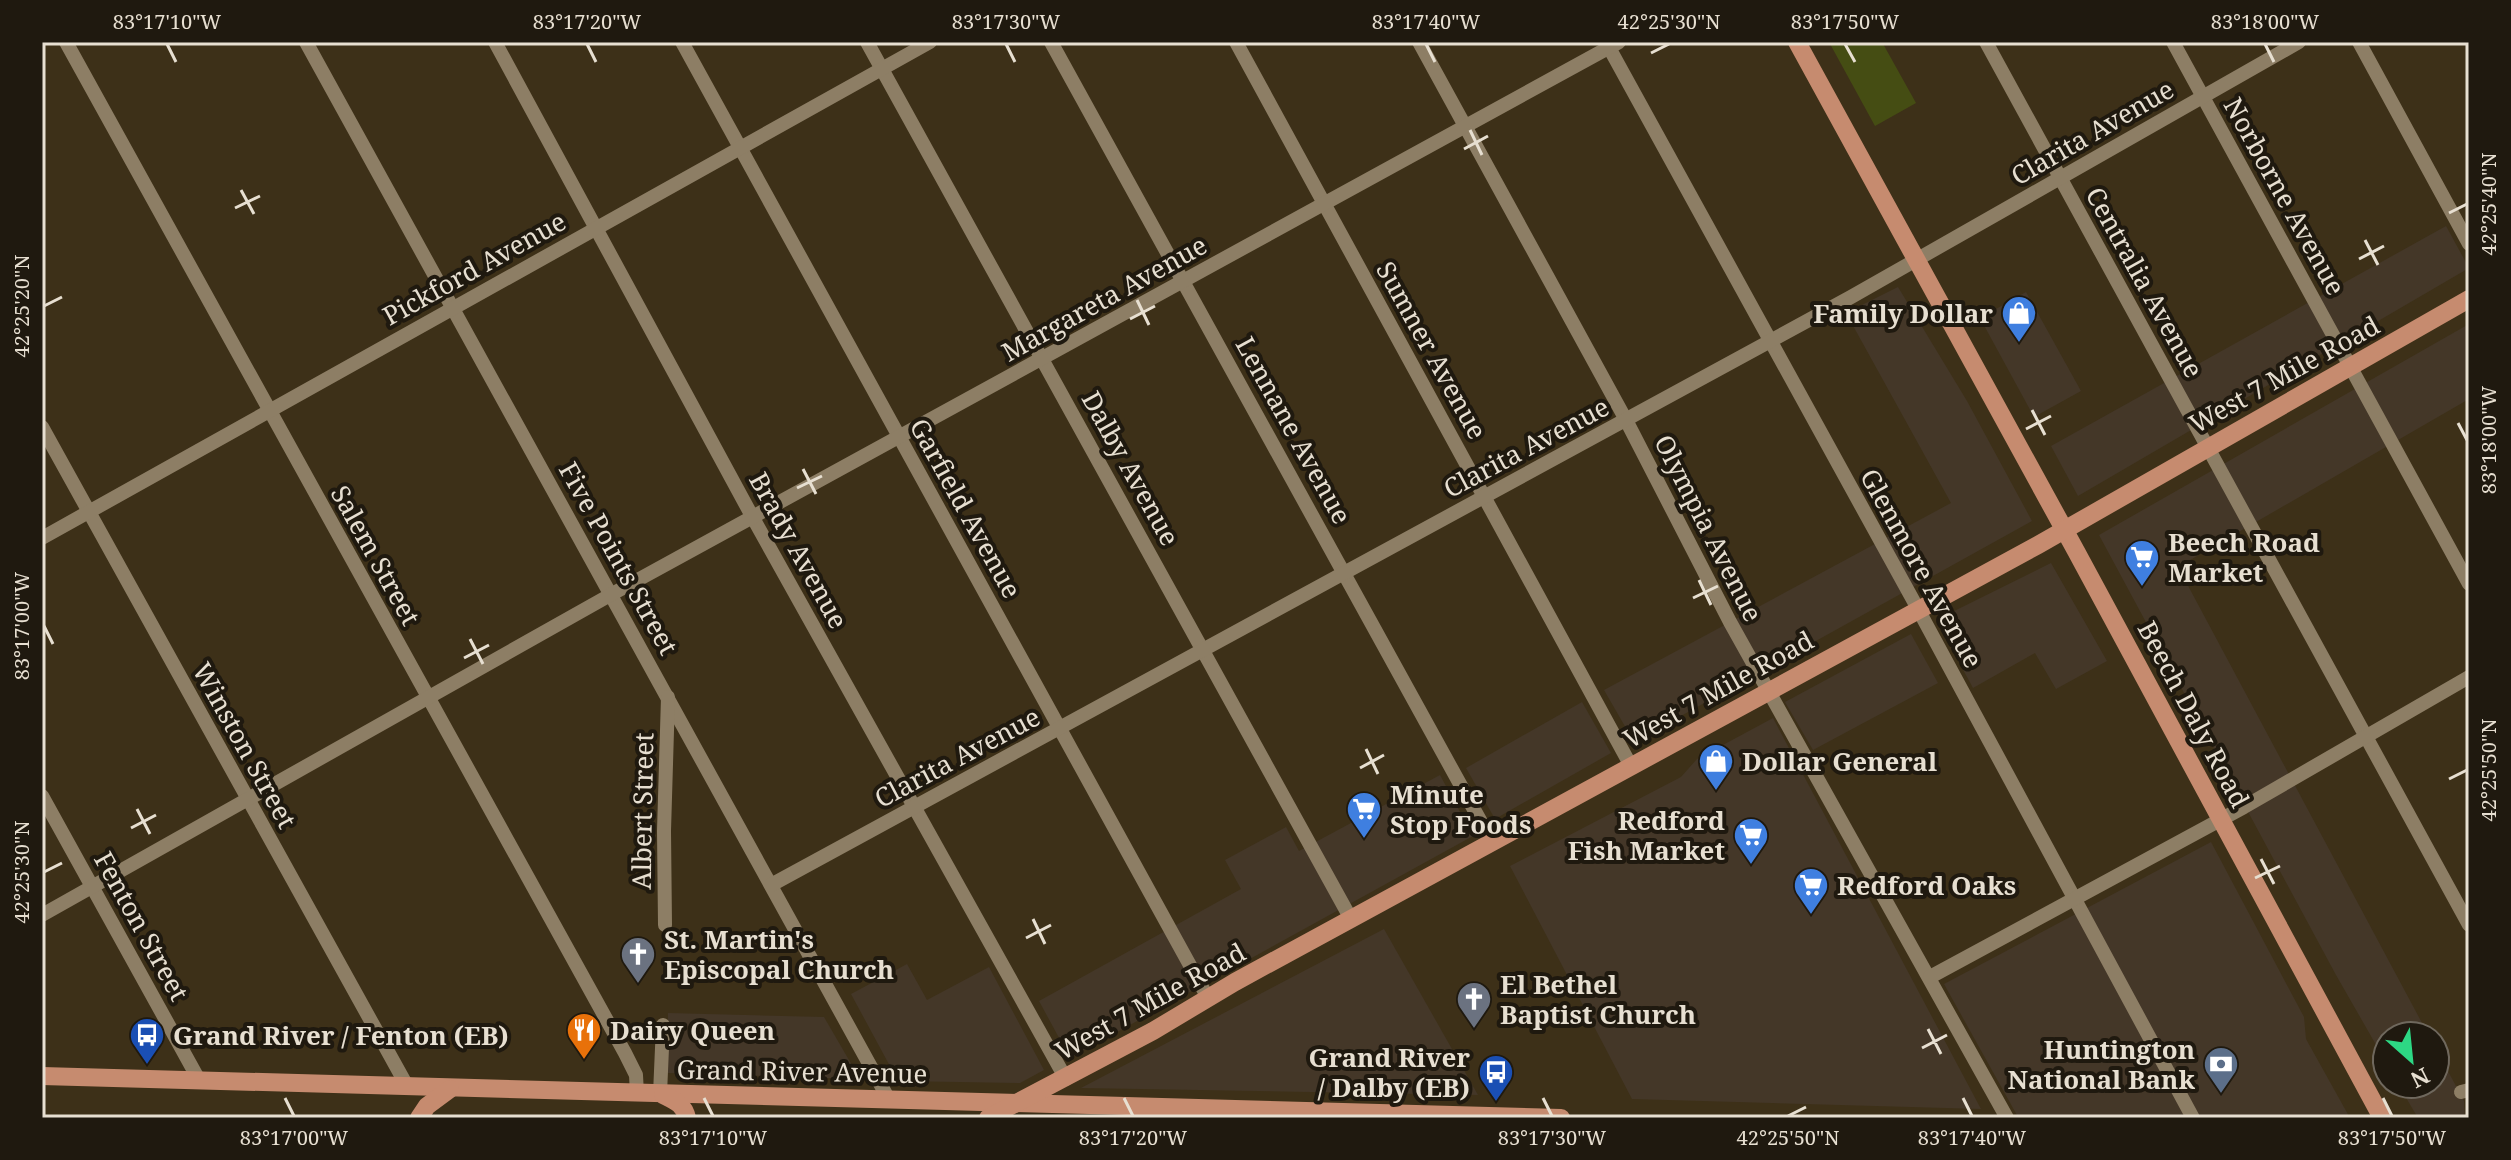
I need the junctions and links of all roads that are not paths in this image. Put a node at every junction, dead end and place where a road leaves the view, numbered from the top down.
1 (66, 42) edge
2 (306, 42) edge
3 (495, 42) edge
4 (682, 42) edge
5 (867, 42) edge
6 (930, 42) edge
7 (1051, 42) edge
8 (1236, 42) edge
9 (1419, 42) edge
10 (1797, 42) edge
11 (1986, 42) edge
12 (2173, 42) edge
13 (2299, 42) edge
14 (2359, 42) edge
15 (1611, 44) edge
16 (881, 69) junction
17 (2203, 97) junction
18 (1465, 126) junction
19 (740, 147) junction
20 (2060, 178) junction
21 (1325, 203) junction
22 (597, 226) junction
23 (2469, 244) edge
24 (1917, 260) junction
25 (1184, 280) junction
26 (2469, 299) edge
27 (453, 307) junction
28 (1770, 340) junction
29 (1043, 359) junction
30 (2351, 367) junction
31 (269, 410) junction
32 (1626, 420) junction
33 (42, 427) edge
34 (900, 437) junction
35 (2208, 446) junction
36 (1485, 495) junction
37 (89, 511) junction
38 (753, 518) junction
39 (2064, 529) junction
40 (42, 538) edge
41 (1346, 574) junction
42 (2469, 584) edge
43 (612, 594) junction
44 (1918, 609) junction
45 (1204, 650) junction
46 (2469, 677) edge
47 (1770, 690) junction
48 (668, 697) junction
49 (428, 698) junction
50 (1060, 729) junction
51 (2366, 736) junction
52 (1631, 766) junction
53 (42, 796) edge
54 (248, 799) junction
55 (913, 807) junction
56 (2221, 819) junction
57 (1492, 842) junction
58 (771, 885) junction
59 (92, 887) junction
60 (2075, 899) junction
61 (42, 915) edge
62 (1351, 919) junction
63 (665, 925) dead end
64 (2469, 925) edge
65 (1930, 977) junction
66 (1208, 998) junction
67 (663, 1025) dead end
68 (42, 1076) edge
69 (1066, 1079) junction
70 (199, 1080) junction
71 (407, 1086) junction
72 (450, 1089) junction
73 (637, 1094) junction
74 (660, 1094) junction
75 (888, 1098) junction
76 (1019, 1103) junction
77 (1223, 1108) junction
78 (419, 1118) edge
79 (687, 1118) edge
80 (988, 1118) edge
81 (1248, 1118) edge
82 (1561, 1118) edge
83 (2007, 1118) edge
84 (2193, 1118) edge
85 (2382, 1118) edge

1 - 31 street, Salem Street
2 - 27 street, Five Points Street
3 - 22 street, Brady Avenue
4 - 19 street, Garfield Avenue
5 - 16 street, Dalby Avenue
6 - 16 street, Pickford Avenue
7 - 25 street, Lennane Avenue
8 - 21 street, Sumner Avenue
9 - 18 street, Olympia Avenue
10 - 24 main road, Beech Daly Road
11 - 20 street, Centralia Avenue
12 - 17 street, Norborne Avenue
13 - 17 street, Clarita Avenue
14 - 23 street
15 - 18 street, Margareta Avenue
15 - 28 street, Glenmore Avenue
16 - 19 street, Pickford Avenue
16 - 29 street, Dalby Avenue
17 - 20 street, Clarita Avenue
17 - 30 street, Norborne Avenue
18 - 21 street, Margareta Avenue
18 - 32 street, Olympia Avenue
19 - 22 street, Pickford Avenue
19 - 34 street, Garfield Avenue
20 - 24 street, Clarita Avenue
20 - 35 street, Centralia Avenue
21 - 25 street, Margareta Avenue
21 - 36 street, Sumner Avenue
22 - 27 street, Pickford Avenue
22 - 38 street, Brady Avenue
24 - 28 street, Clarita Avenue
24 - 39 main road, Beech Daly Road
25 - 29 street, Margareta Avenue
25 - 41 street, Lennane Avenue
26 - 30 main road, West 7 Mile Road
27 - 31 street, Pickford Avenue
27 - 43 street, Five Points Street
28 - 32 street, Clarita Avenue
28 - 44 street, Glenmore Avenue
29 - 34 street, Margareta Avenue
29 - 45 street, Dalby Avenue
30 - 35 main road, West 7 Mile Road
30 - 42 street, Norborne Avenue
31 - 37 street, Pickford Avenue
31 - 49 street, Salem Street
32 - 36 street, Clarita Avenue
32 - 47 street, Olympia Avenue
33 - 37 street, Winston Street
34 - 38 street, Margareta Avenue
34 - 50 street, Garfield Avenue
35 - 39 main road, West 7 Mile Road
35 - 51 street, Centralia Avenue
36 - 41 street, Clarita Avenue
36 - 52 street, Sumner Avenue
37 - 40 street, Pickford Avenue
37 - 54 street, Winston Street
38 - 43 street, Margareta Avenue
38 - 55 street, Brady Avenue
39 - 44 main road, West 7 Mile Road
39 - 56 main road, Beech Daly Road
41 - 45 street, Clarita Avenue
41 - 57 street, Lennane Avenue
43 - 48 street, Five Points Street
43 - 49 street, Margareta Avenue
44 - 47 main road, West 7 Mile Road
44 - 60 street, Glenmore Avenue
45 - 50 street, Clarita Avenue
45 - 62 street, Dalby Avenue
46 - 51 street
47 - 52 main road, West 7 Mile Road
47 - 65 street, Olympia Avenue
48 - 58 street, Five Points Street
48 - 63 street, Albert Street
49 - 54 street, Margareta Avenue
49 - 73 street, Salem Street
50 - 55 street, Clarita Avenue
50 - 66 street, Garfield Avenue
51 - 56 street
51 - 64 street, Centralia Avenue
52 - 57 main road, West 7 Mile Road
53 - 59 street, Fenton Street
54 - 59 street, Margareta Avenue
54 - 71 street, Winston Street
55 - 58 street, Clarita Avenue
55 - 69 street, Brady Avenue
56 - 60 street
56 - 85 main road, Beech Daly Road
57 - 62 main road, West 7 Mile Road
58 - 75 street, Five Points Street
59 - 61 street, Margareta Avenue
59 - 70 street, Fenton Street
60 - 65 street
60 - 84 street, Glenmore Avenue
62 - 66 main road, West 7 Mile Road
65 - 83 street, Olympia Avenue
66 - 69 main road, West 7 Mile Road
67 - 74 street
68 - 70 main road, Grand River Avenue
69 - 76 main road, West 7 Mile Road
70 - 71 main road, Grand River Avenue
71 - 72 main road, Grand River Avenue
72 - 73 main road, Grand River Avenue
72 - 78 main road
73 - 74 main road, Grand River Avenue
74 - 75 main road, Grand River Avenue
74 - 79 main road
75 - 76 main road, Grand River Avenue
76 - 77 main road, Grand River Avenue
76 - 80 main road, West 7 Mile Road
77 - 81 main road
77 - 82 main road, Grand River Avenue

